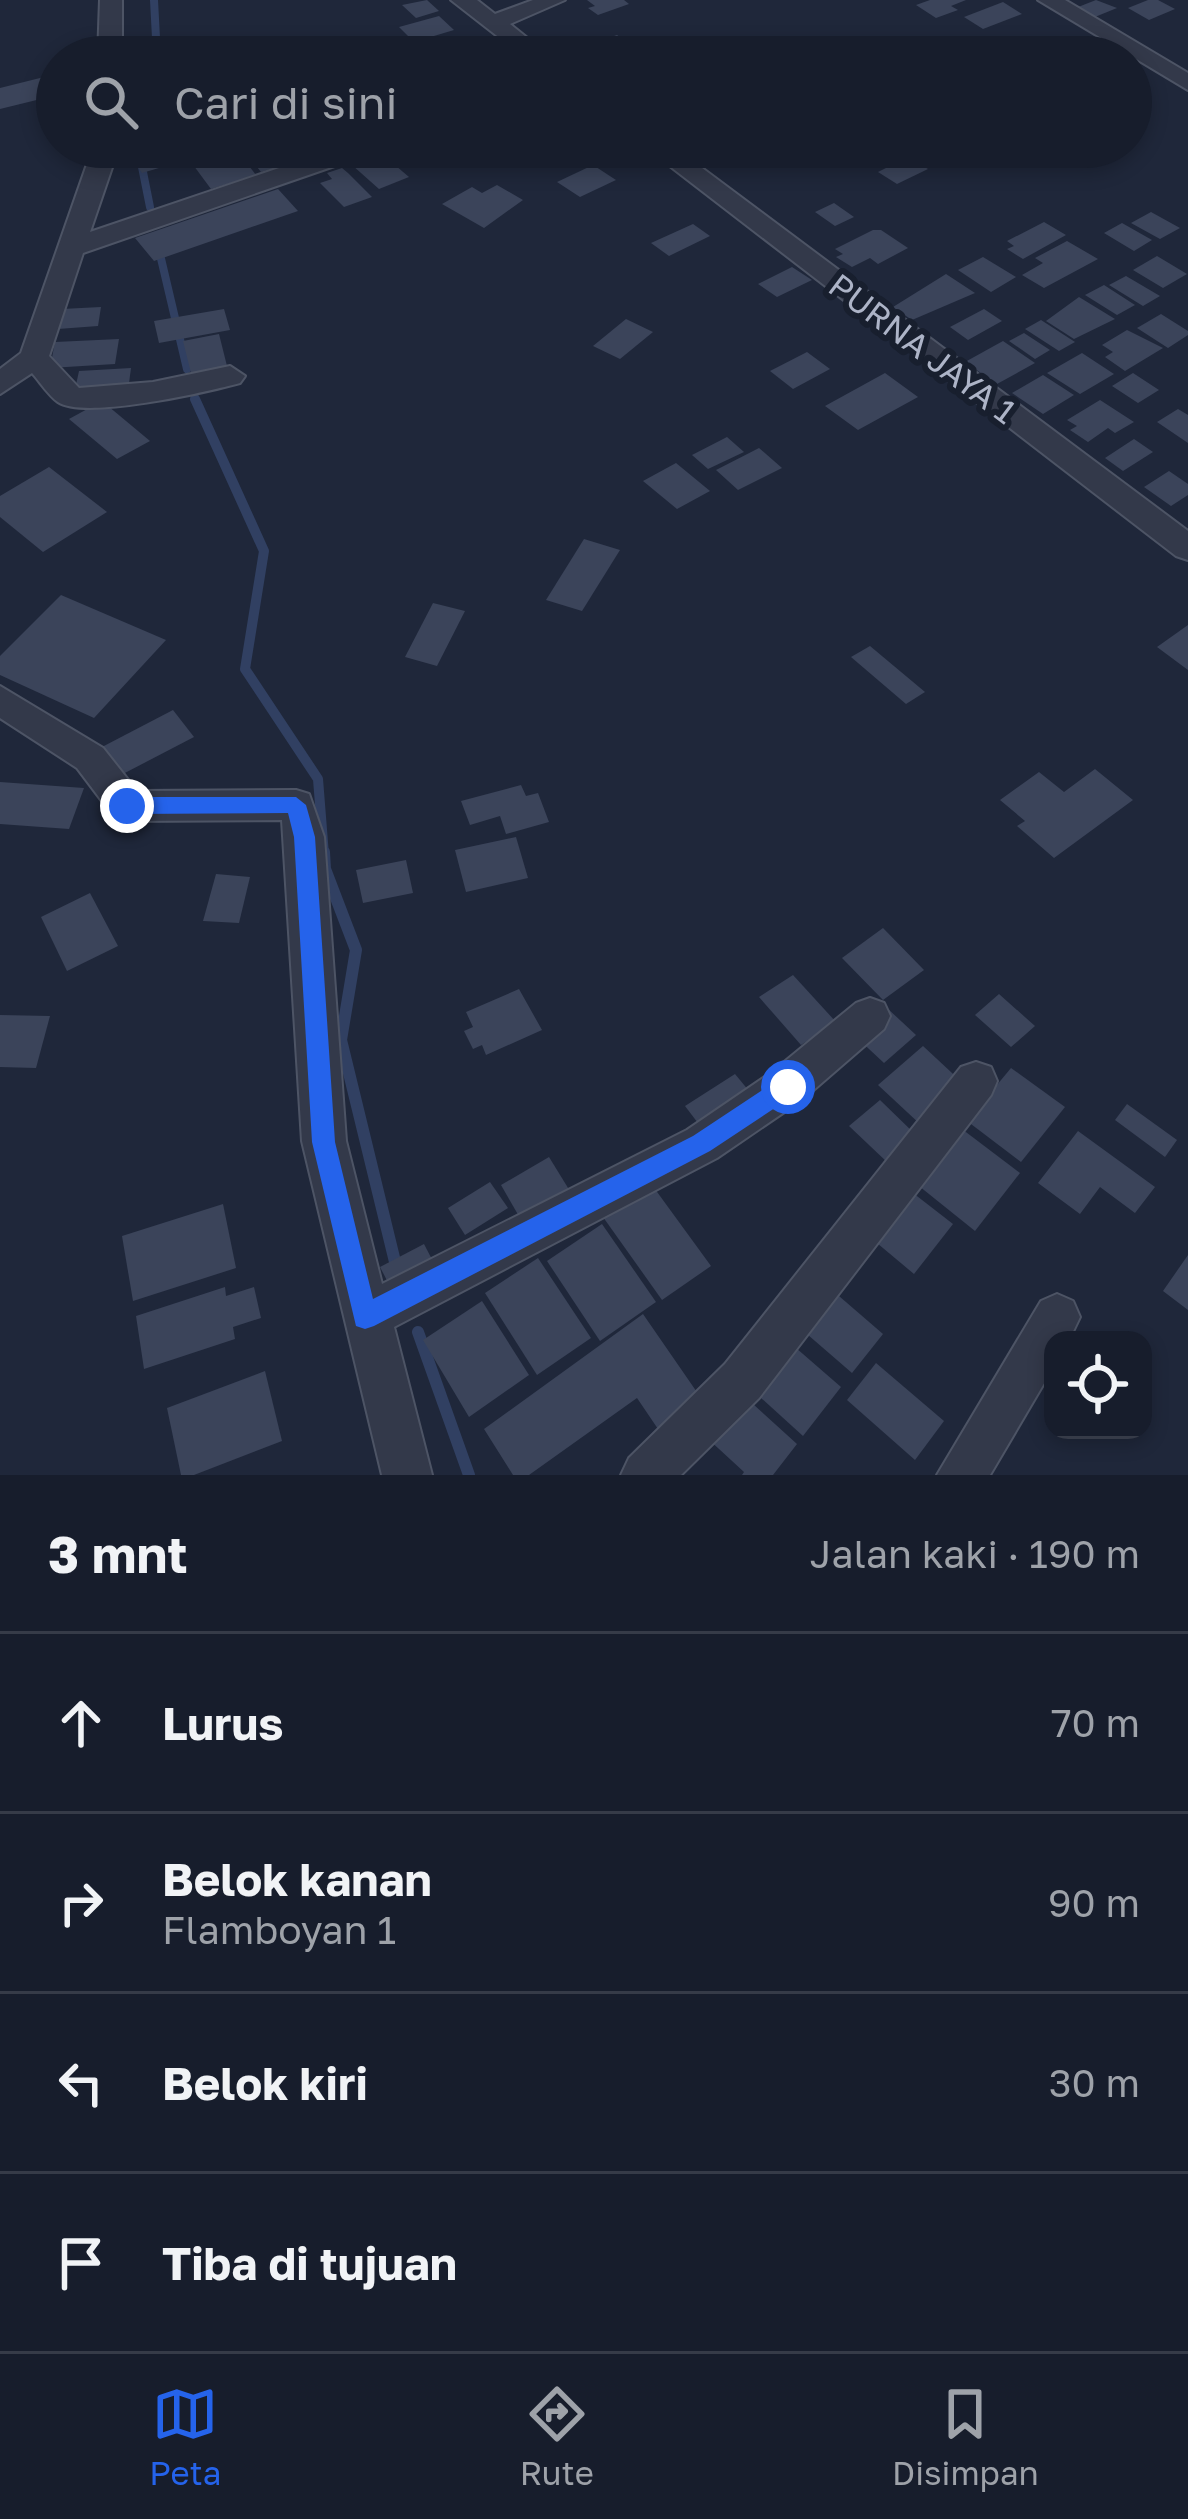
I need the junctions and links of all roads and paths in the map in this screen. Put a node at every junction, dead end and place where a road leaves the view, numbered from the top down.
1 (111, 0) edge
2 (462, 0) edge
3 (554, 0) edge
4 (1049, 0) edge
5 (492, 22) junction
6 (110, 36) edge
7 (511, 36) edge
8 (1113, 36) edge
9 (1152, 58) edge
10 (1183, 75) edge
11 (99, 168) edge
12 (304, 168) edge
13 (686, 168) edge
14 (70, 248) junction
15 (34, 357) junction
16 (230, 376) dead end
17 (0, 384) edge
18 (1188, 548) edge
19 (0, 700) edge
20 (869, 1016) dead end
21 (976, 1081) dead end
22 (365, 1317) junction
23 (1058, 1317) dead end
24 (407, 1475) edge
25 (646, 1475) edge
26 (962, 1475) edge

1 - 6 street
2 - 5 street
3 - 5 street
4 - 8 street
5 - 7 street
9 - 10 street
11 - 14 street
12 - 14 street
13 - 18 street, PURNA JAYA 1
14 - 15 street
15 - 16 street
15 - 17 street
19 - 22 street
20 - 22 street
21 - 25 street
22 - 24 street
23 - 26 street

